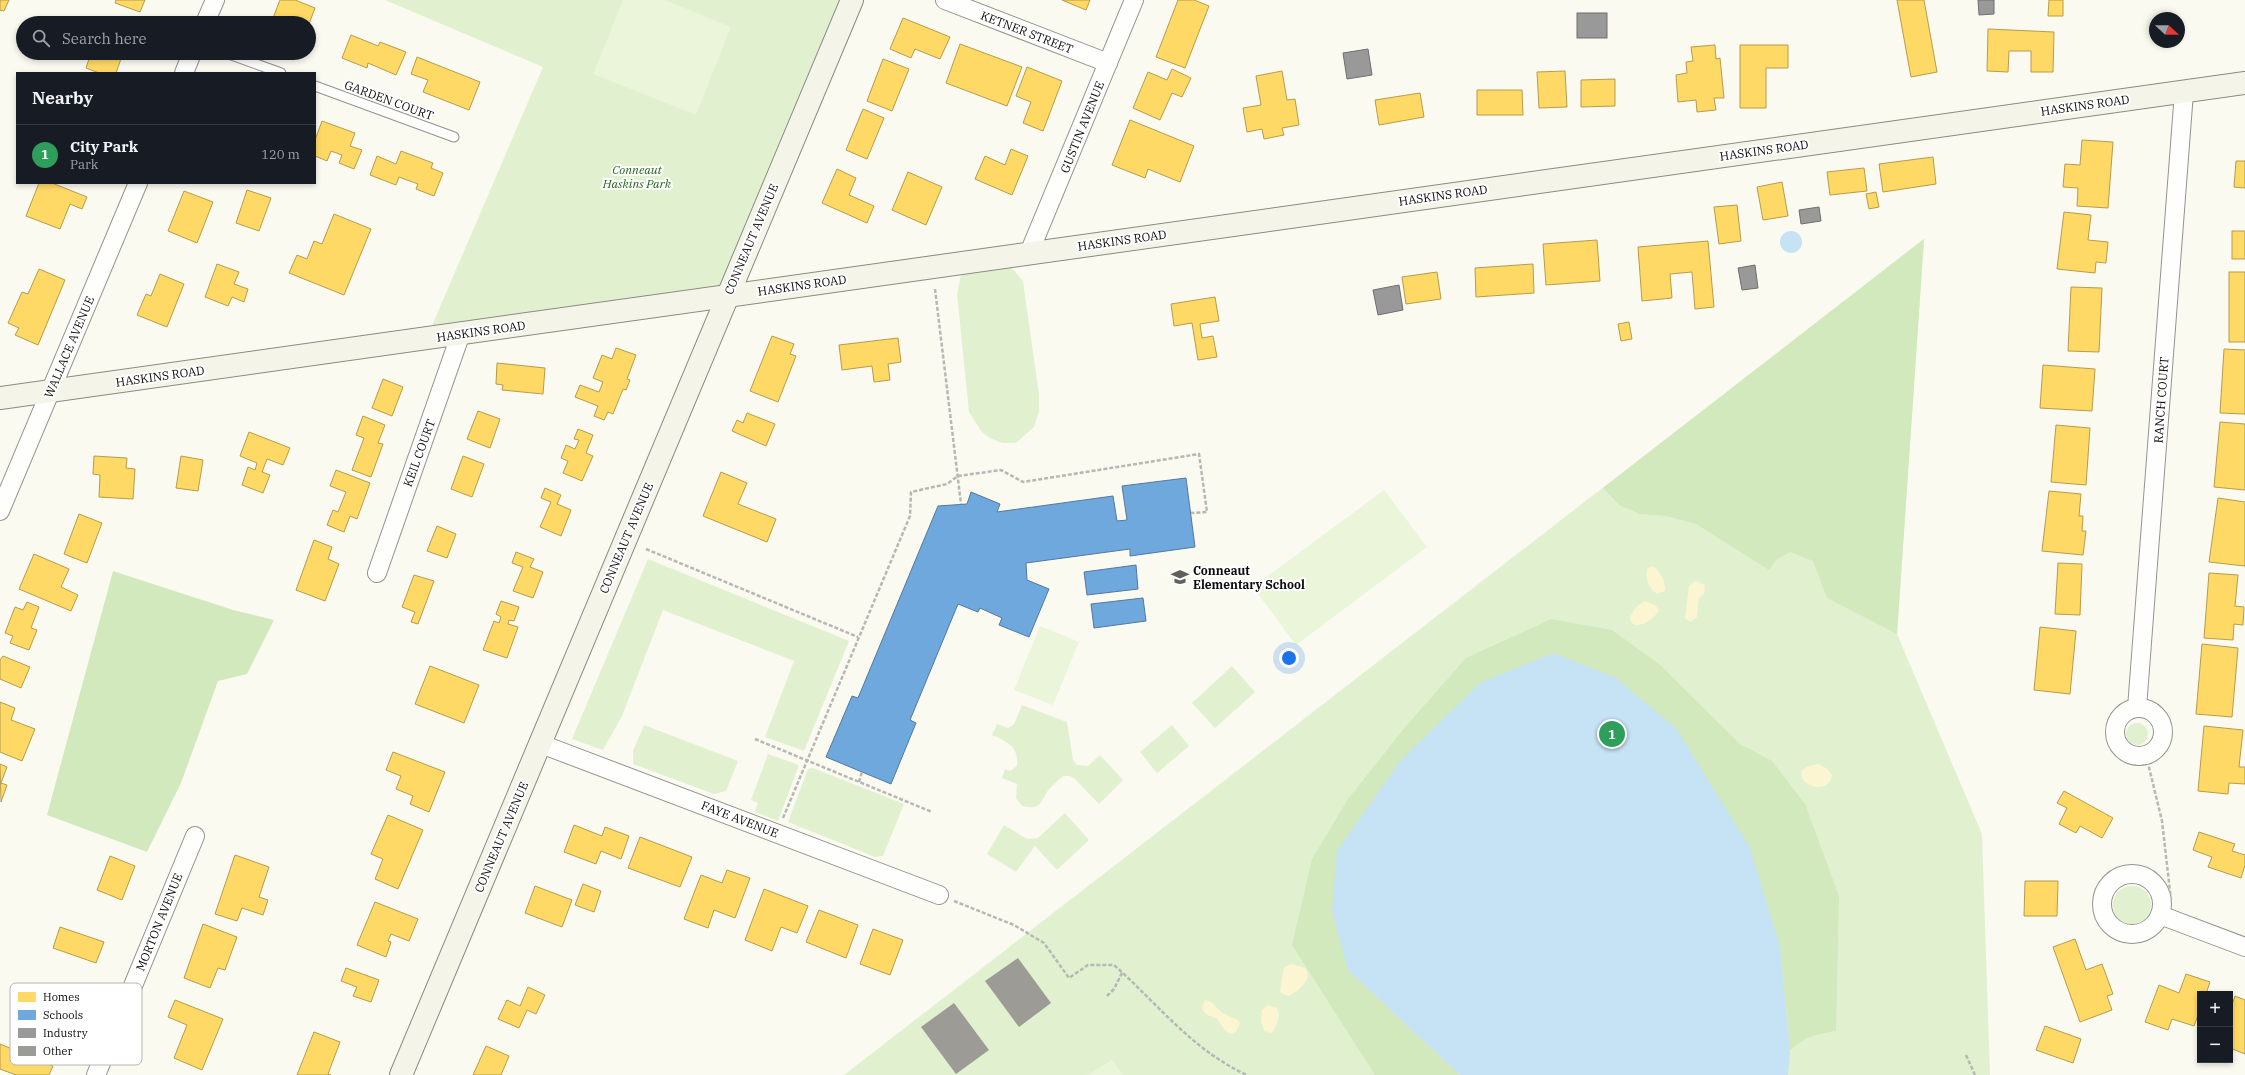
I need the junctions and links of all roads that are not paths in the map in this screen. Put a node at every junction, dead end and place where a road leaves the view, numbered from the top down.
1 (215, 0) edge
2 (852, 0) edge
3 (945, 0) edge
4 (1134, 0) edge
5 (208, 16) edge
6 (189, 60) edge
7 (245, 60) edge
8 (1108, 63) junction
9 (184, 72) edge
10 (278, 72) edge
11 (2245, 83) edge
12 (316, 86) edge
13 (2184, 92) junction
14 (454, 136) dead end
15 (138, 184) edge
16 (1029, 253) junction
17 (727, 296) junction
18 (461, 333) junction
19 (51, 392) junction
20 (0, 398) edge
21 (0, 511) edge
22 (377, 573) dead end
23 (2137, 708) junction
24 (541, 744) junction
25 (195, 836) dead end
26 (939, 894) road end
27 (2166, 917) road end
28 (2245, 947) edge
29 (134, 983) edge
30 (100, 1065) edge
31 (96, 1075) edge
32 (400, 1075) edge

1 - 5 street
2 - 17 main road, CONNEAUT AVENUE
3 - 8 street, KETNER STREET
4 - 8 street, GUSTIN AVENUE
6 - 9 street
7 - 10 lane
8 - 16 street, GUSTIN AVENUE
11 - 13 main road, HASKINS ROAD
12 - 14 lane, GARDEN COURT
13 - 16 main road, HASKINS ROAD
13 - 23 street, RANCH COURT
15 - 19 street, WALLACE AVENUE
16 - 17 main road, HASKINS ROAD
17 - 18 main road, HASKINS ROAD
17 - 24 main road, CONNEAUT AVENUE
18 - 19 main road, HASKINS ROAD
18 - 22 street, KEIL COURT
19 - 20 main road, HASKINS ROAD
19 - 21 street, WALLACE AVENUE
23 - 23 street
24 - 26 street, FAYE AVENUE
24 - 32 main road, CONNEAUT AVENUE
25 - 29 street, MORTON AVENUE
27 - 28 street
30 - 31 street, MORTON AVENUE

